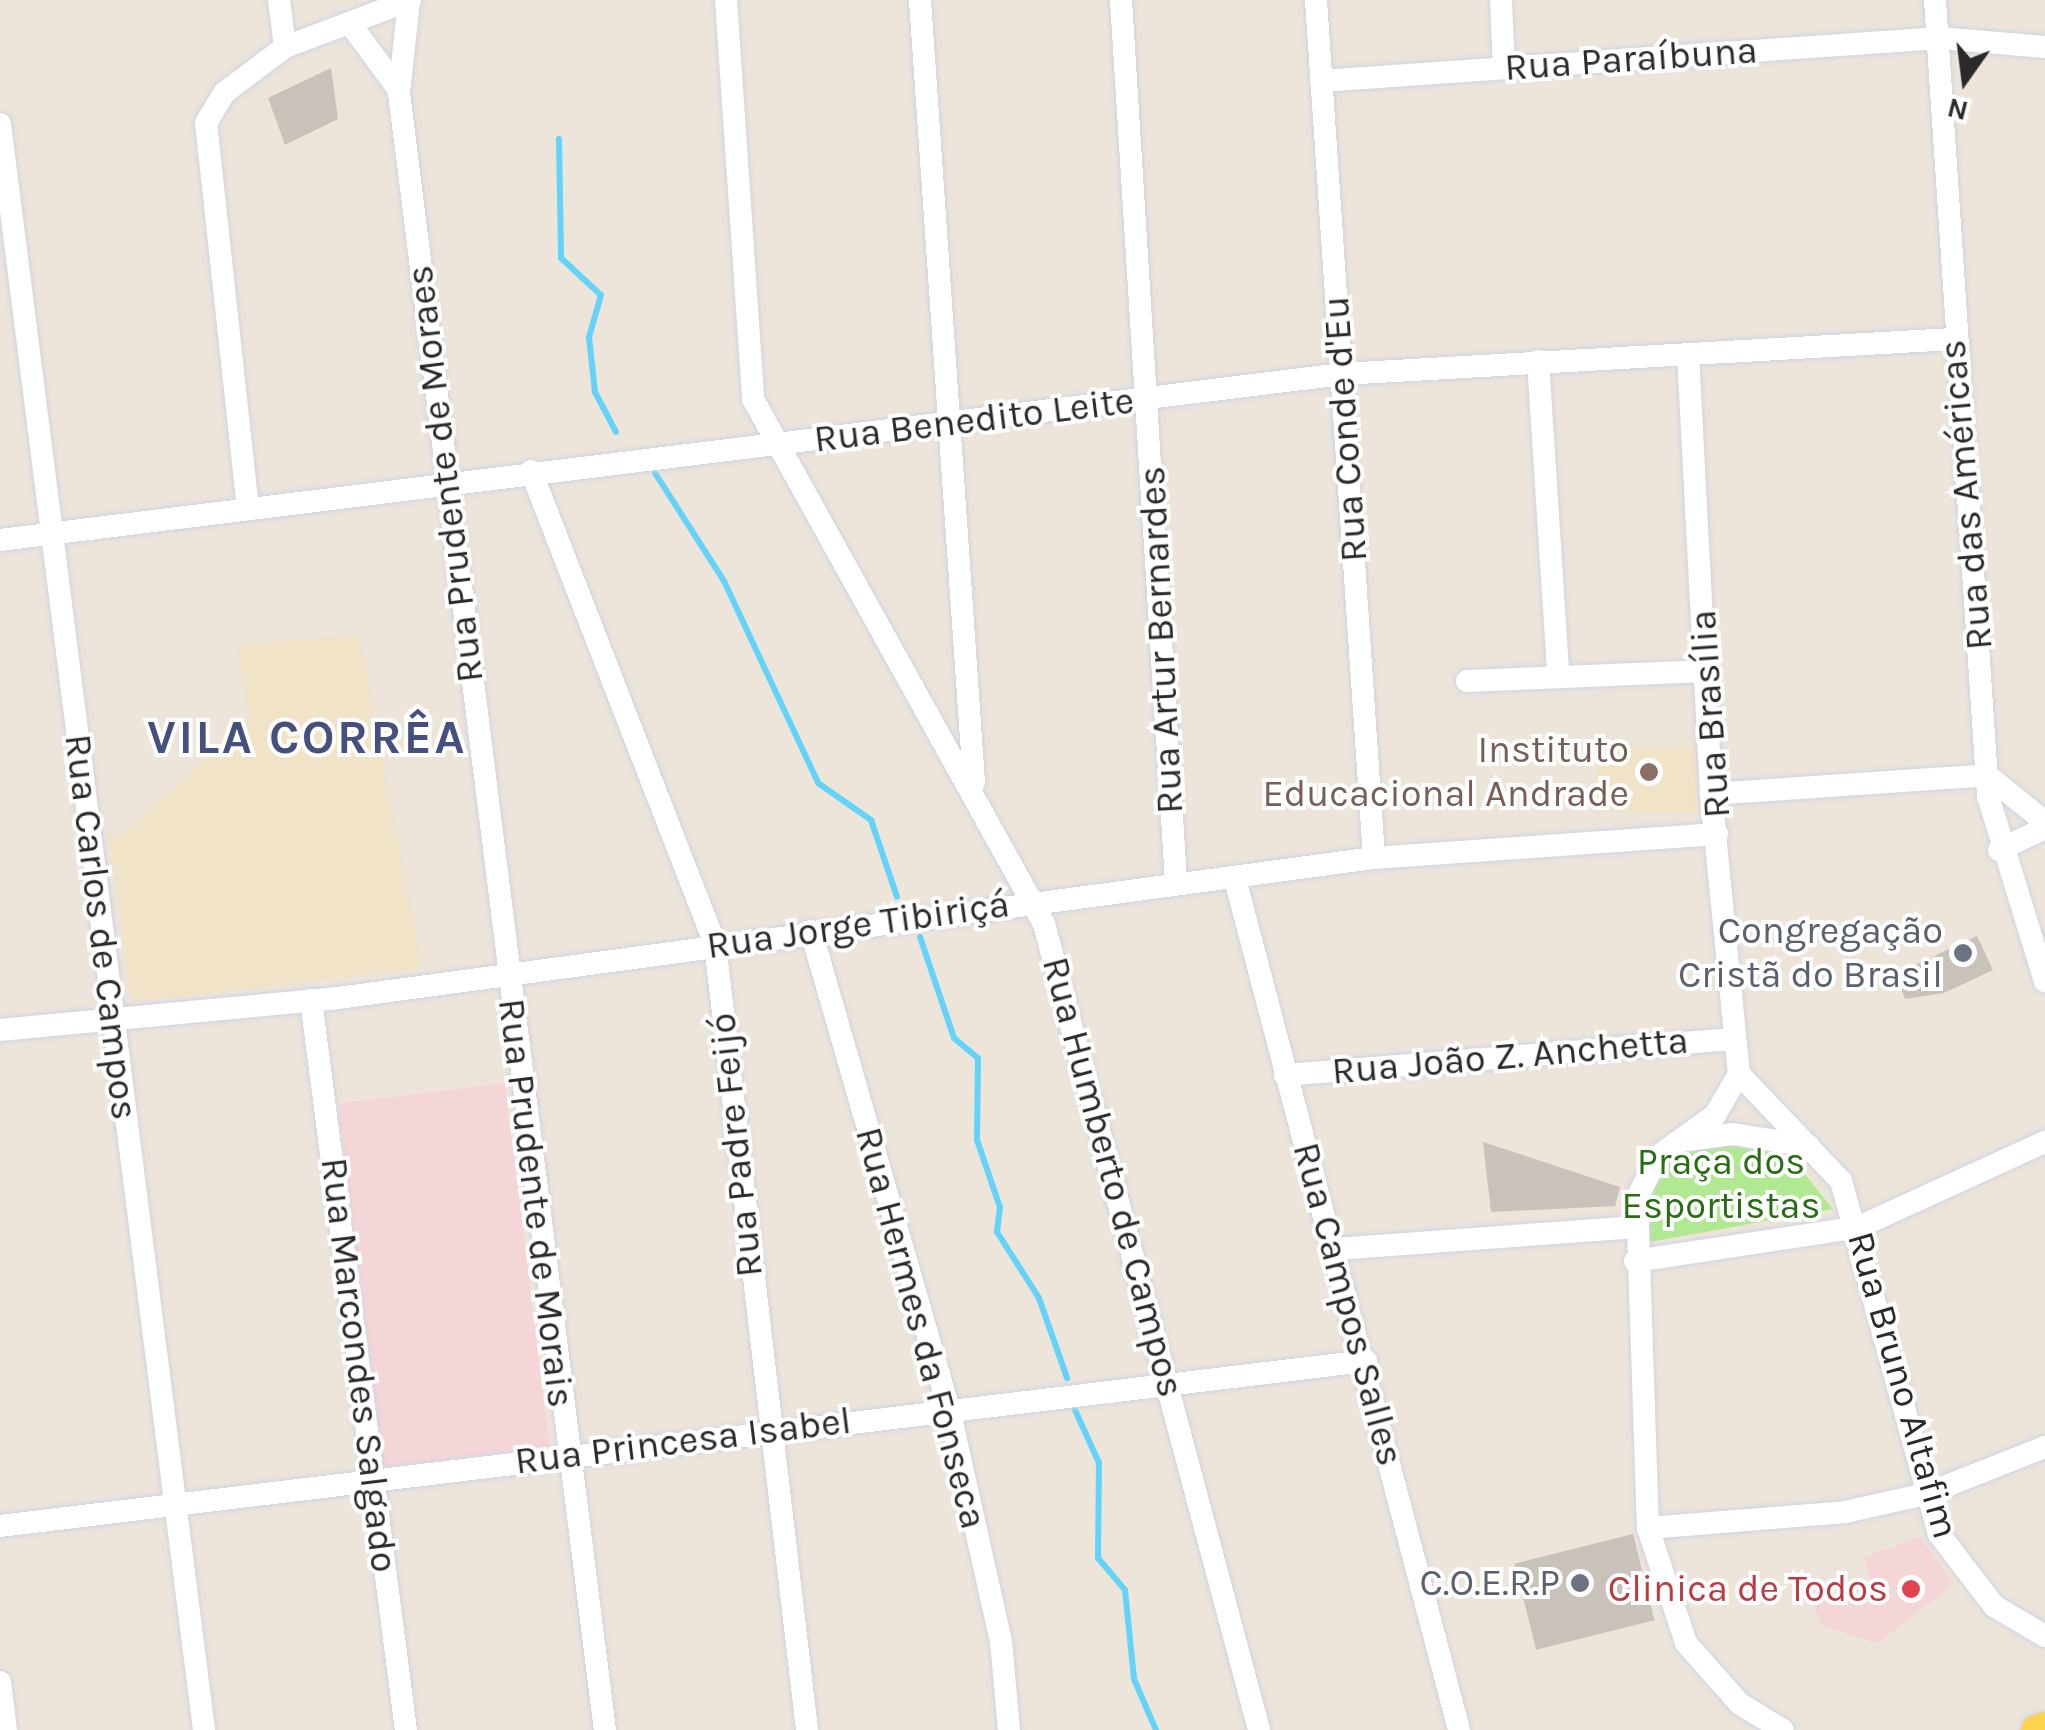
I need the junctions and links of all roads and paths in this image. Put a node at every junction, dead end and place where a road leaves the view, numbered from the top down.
1 (279, 0) edge
2 (409, 0) edge
3 (726, 0) edge
4 (920, 0) edge
5 (1121, 0) edge
6 (1316, 0) edge
7 (1501, 0) edge
8 (1935, 0) edge
9 (351, 25) junction
10 (1940, 38) junction
11 (285, 47) junction
12 (2045, 47) edge
13 (1504, 68) junction
14 (1321, 81) junction
15 (399, 93) junction
16 (0, 124) edge
17 (1952, 339) junction
18 (1688, 354) junction
19 (1538, 361) junction
20 (1342, 374) junction
21 (1147, 398) junction
22 (954, 422) junction
23 (774, 445) junction
24 (531, 471) junction
25 (444, 484) junction
26 (248, 509) junction
27 (56, 534) junction
28 (0, 540) edge
29 (1707, 671) junction
30 (1558, 672) junction
31 (1467, 681) dead end
32 (1988, 775) junction
33 (974, 786) junction
34 (1711, 794) junction
35 (2045, 825) edge
36 (1717, 834) junction
37 (2000, 850) junction
38 (1374, 858) junction
39 (1234, 879) junction
40 (1176, 882) junction
41 (1035, 902) junction
42 (811, 931) junction
43 (715, 944) junction
44 (508, 973) junction
45 (2045, 981) edge
46 (311, 1000) junction
47 (113, 1018) junction
48 (0, 1030) edge
49 (1735, 1039) junction
50 (1739, 1074) junction
51 (1285, 1075) junction
52 (1674, 1142) junction
53 (2045, 1142) edge
54 (1815, 1150) junction
55 (1645, 1173) junction
56 (1860, 1226) junction
57 (1633, 1227) junction
58 (1336, 1249) junction
59 (1636, 1261) junction
60 (1366, 1361) junction
61 (1170, 1382) junction
62 (949, 1409) junction
63 (766, 1431) junction
64 (2045, 1446) edge
65 (567, 1454) junction
66 (374, 1478) junction
67 (1926, 1494) junction
68 (174, 1505) junction
69 (0, 1526) edge
70 (1648, 1528) junction
71 (2045, 1636) edge
72 (0, 1682) edge
73 (2045, 1727) edge
74 (6, 1730) edge
75 (204, 1730) edge
76 (406, 1730) edge
77 (605, 1730) edge
78 (807, 1730) edge
79 (1009, 1730) edge
80 (1259, 1730) edge
81 (1459, 1730) edge
82 (1782, 1730) edge
83 (2036, 1730) edge

1 - 11 street
2 - 9 street
2 - 15 street, Rua Prudente de Moraes
3 - 23 street, Rua Humberto de Campos
4 - 22 street
5 - 21 street, Rua Artur Bernardes
6 - 14 street, Rua Conde d'Eu
7 - 13 street
8 - 10 street, Rua das Américas
9 - 11 street
9 - 15 street, Rua Prudente de Moraes
10 - 12 street, Rua Paraíbuna
10 - 13 street, Rua Paraíbuna
10 - 17 street, Rua das Américas
11 - 26 street
13 - 14 street, Rua Paraíbuna
14 - 20 street, Rua Conde d'Eu
15 - 25 street, Rua Prudente de Moraes
16 - 27 street, Rua Carlos de Campos
17 - 18 street, Rua Benedito Leite
17 - 32 street, Rua das Américas
18 - 19 street, Rua Benedito Leite
18 - 29 street, Rua Brasília
19 - 20 street, Rua Benedito Leite
19 - 30 street
20 - 21 street, Rua Benedito Leite
20 - 38 street, Rua Conde d'Eu
21 - 22 street, Rua Benedito Leite
21 - 40 street, Rua Artur Bernardes
22 - 23 street, Rua Benedito Leite
22 - 33 street
23 - 24 street, Rua Benedito Leite
23 - 33 street, Rua Humberto de Campos
24 - 25 street, Rua Benedito Leite
24 - 43 street, Rua Padre Feijó
25 - 26 street, Rua Benedito Leite
25 - 44 street, Rua Prudente de Moraes
26 - 27 street, Rua Benedito Leite
27 - 28 street, Rua Benedito Leite
27 - 47 street, Rua Carlos de Campos
29 - 30 street
29 - 34 street, Rua Brasília
30 - 31 street
32 - 34 street
32 - 35 street
32 - 37 street, Rua das Américas
33 - 41 street, Rua Humberto de Campos
34 - 36 street, Rua Brasília
35 - 37 street
36 - 38 street, Rua Jorge Tibiriçá
36 - 49 street, Rua Brasília
37 - 45 street, Rua das Américas
38 - 39 street, Rua Jorge Tibiriçá
39 - 40 street, Rua Jorge Tibiriçá
39 - 51 street, Rua Campos Salles
40 - 41 street, Rua Jorge Tibiriçá
41 - 42 street, Rua Jorge Tibiriçá
41 - 61 street, Rua Humberto de Campos
42 - 43 street, Rua Jorge Tibiriçá
42 - 62 street, Rua Hermes da Fonseca
43 - 44 street, Rua Jorge Tibiriçá
43 - 63 street, Rua Padre Feijó
44 - 46 street, Rua Jorge Tibiriçá
44 - 65 street, Rua Prudente de Morais
46 - 47 street, Rua Jorge Tibiriçá
46 - 66 street, Rua Marcondes Salgado
47 - 48 street, Rua Jorge Tibiriçá
47 - 68 street, Rua Carlos de Campos
49 - 50 street, Rua Brasília
49 - 51 street, Rua João Z. Anchetta
50 - 52 street
50 - 54 street, Rua Bruno Altafim
51 - 58 street, Rua Campos Salles
52 - 54 street
52 - 55 street
53 - 56 street
54 - 55 path
54 - 56 street, Rua Bruno Altafim
55 - 57 street
56 - 59 street
56 - 67 street, Rua Bruno Altafim
57 - 58 street
57 - 59 street
58 - 60 street, Rua Campos Salles
59 - 70 street
60 - 61 street, Rua Princesa Isabel
60 - 81 street, Rua Campos Salles
61 - 62 street, Rua Princesa Isabel
61 - 80 street, Rua Humberto de Campos
62 - 63 street, Rua Princesa Isabel
62 - 79 street, Rua Hermes da Fonseca
63 - 65 street, Rua Princesa Isabel
63 - 78 street, Rua Padre Feijó
64 - 67 street
65 - 66 street, Rua Princesa Isabel
65 - 77 street, Rua Prudente de Morais
66 - 68 street, Rua Princesa Isabel
66 - 76 street, Rua Marcondes Salgado
67 - 70 street
67 - 71 street, Rua Bruno Altafim
68 - 69 street, Rua Princesa Isabel
68 - 75 street, Rua Carlos de Campos
70 - 82 street
72 - 74 street
73 - 83 main road

